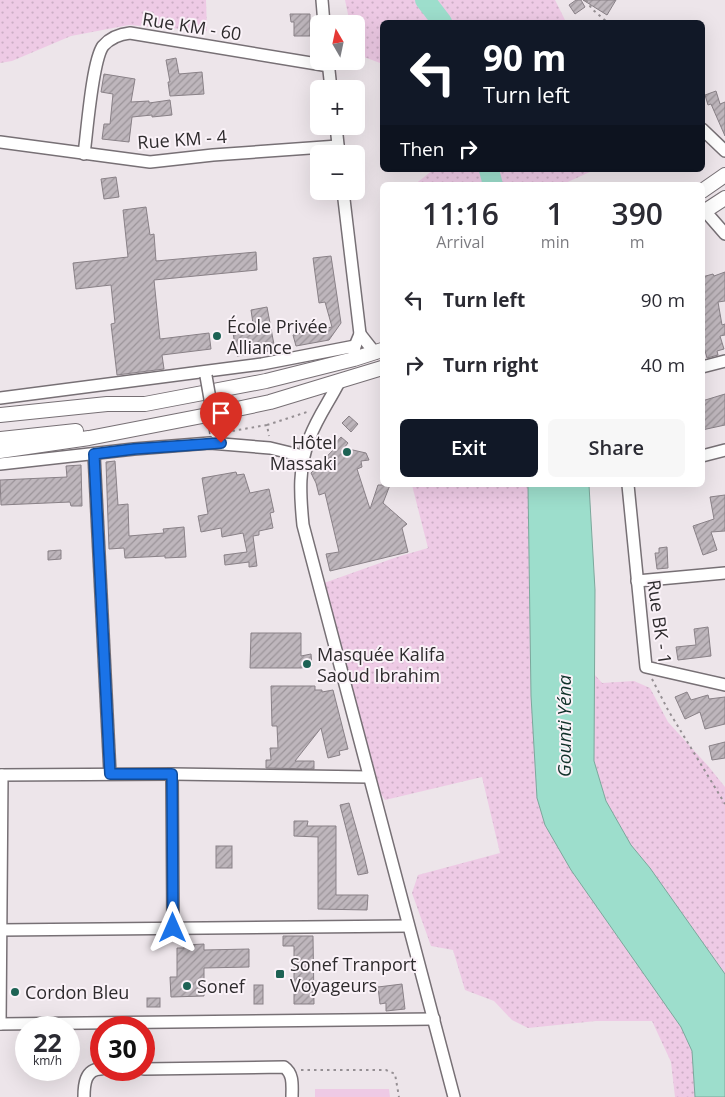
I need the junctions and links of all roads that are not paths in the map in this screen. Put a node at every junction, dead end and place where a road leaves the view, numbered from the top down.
1 (322, 0) edge
2 (323, 15) edge
3 (310, 61) edge
4 (705, 132) edge
5 (0, 142) edge
6 (310, 151) edge
7 (725, 151) edge
8 (84, 154) junction
9 (725, 176) edge
10 (705, 189) edge
11 (725, 198) edge
12 (345, 200) edge
13 (705, 211) edge
14 (705, 213) edge
15 (725, 234) edge
16 (360, 334) junction
17 (379, 352) edge
18 (354, 353) junction
19 (725, 361) edge
20 (705, 366) edge
21 (380, 369) edge
22 (206, 376) dead end
23 (339, 382) junction
24 (0, 398) edge
25 (144, 404) junction
26 (0, 415) edge
27 (0, 422) edge
28 (146, 426) junction
29 (216, 433) road end
30 (0, 439) edge
31 (725, 450) edge
32 (0, 451) edge
33 (94, 454) junction
34 (705, 455) edge
35 (17, 456) junction
36 (303, 456) junction
37 (0, 464) edge
38 (628, 487) edge
39 (725, 574) edge
40 (637, 581) junction
41 (725, 686) edge
42 (110, 774) junction
43 (172, 774) junction
44 (1, 775) edge
45 (369, 777) junction
46 (408, 926) junction
47 (173, 928) junction
48 (1, 930) edge
49 (434, 1019) junction
50 (0, 1024) edge
51 (155, 1069) edge
52 (90, 1073) edge
53 (84, 1097) edge
54 (292, 1097) edge
55 (454, 1097) edge

1 - 2 street
3 - 8 street, Rue KM - 60
4 - 7 street
5 - 8 street, Rue KM - 4
6 - 8 street, Rue KM - 4
9 - 10 main road
11 - 13 main road
12 - 16 street
14 - 15 street
16 - 17 street
16 - 18 street
17 - 18 main road
18 - 24 street
18 - 25 main road
19 - 20 street
21 - 23 main road
22 - 29 street, bridge
23 - 28 main road
23 - 36 street
25 - 26 main road
25 - 27 main road
28 - 30 main road
28 - 35 main road
31 - 34 street
32 - 35 main road
33 - 35 street
33 - 36 street
33 - 42 street
35 - 37 street
36 - 45 street
38 - 40 street, Rue BK - 1
39 - 40 street
40 - 41 street, Rue BK - 1
42 - 43 street
42 - 44 street
43 - 45 street
43 - 47 street
44 - 48 street
45 - 46 street
46 - 47 street
46 - 49 street
47 - 48 street
48 - 50 street
49 - 50 street
49 - 55 street
51 - 54 street
52 - 53 street

